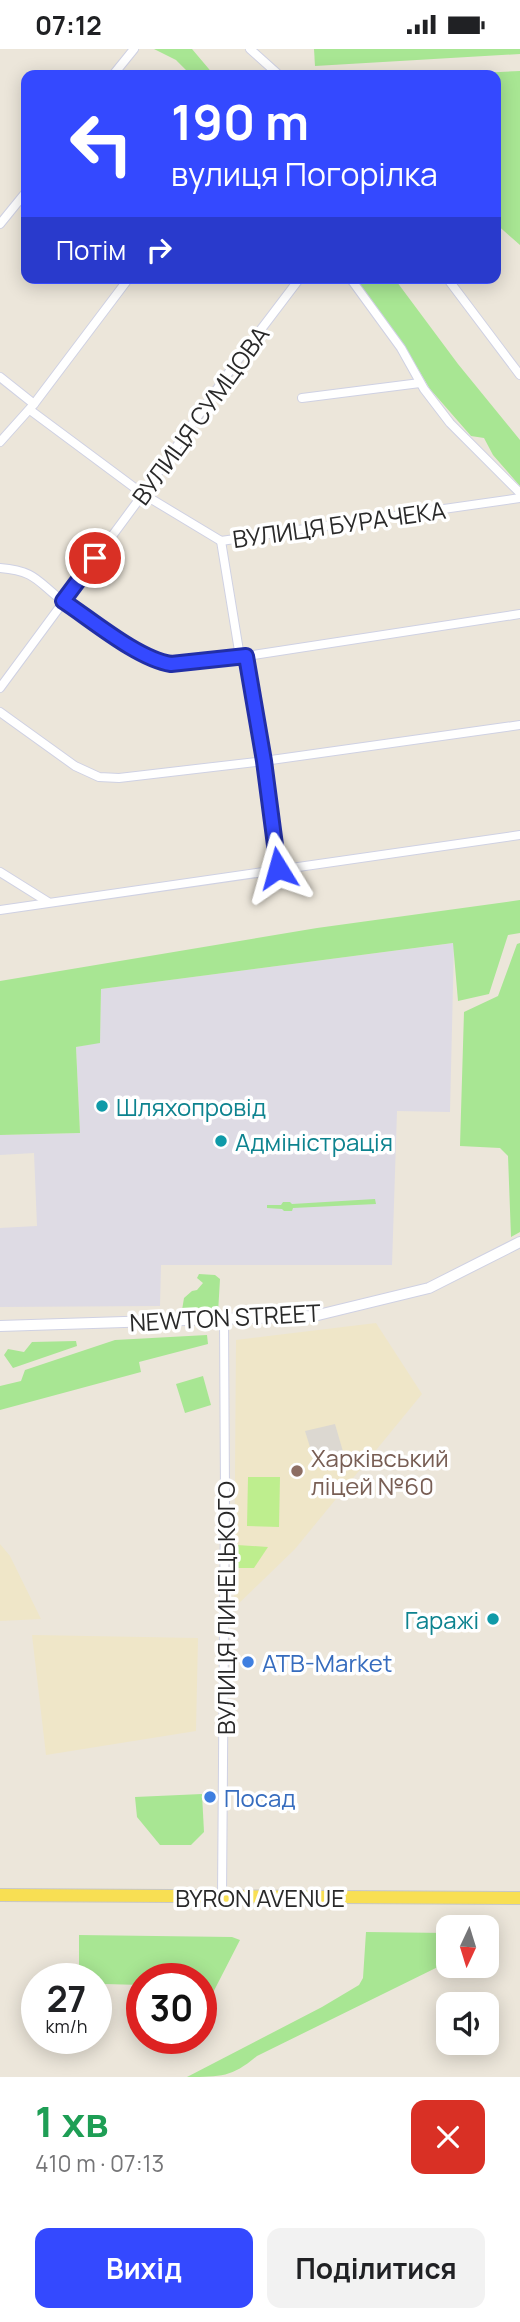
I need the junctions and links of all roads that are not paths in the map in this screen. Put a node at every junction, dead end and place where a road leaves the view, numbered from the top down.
1 (134, 49) edge
2 (250, 49) edge
3 (117, 70) edge
4 (273, 70) edge
5 (21, 198) edge
6 (0, 224) edge
7 (124, 284) edge
8 (296, 284) edge
9 (354, 284) edge
10 (452, 284) edge
11 (520, 375) edge
12 (0, 377) edge
13 (420, 383) junction
14 (302, 398) dead end
15 (32, 407) junction
16 (0, 442) edge
17 (143, 494) junction
18 (520, 496) edge
19 (221, 541) junction
20 (0, 568) edge
21 (63, 601) junction
22 (520, 614) edge
23 (243, 656) junction
24 (0, 688) edge
25 (0, 712) edge
26 (520, 725) edge
27 (264, 761) junction
28 (520, 835) edge
29 (278, 868) junction
30 (0, 872) edge
31 (48, 903) junction
32 (0, 910) edge
33 (520, 1242) edge
34 (224, 1320) junction
35 (0, 1326) edge
36 (0, 1895) edge
37 (222, 1897) junction
38 (520, 1898) edge

1 - 3 street
2 - 4 street
5 - 6 street
7 - 15 street
8 - 17 street, ВУЛИЦЯ СУМЦОВА
9 - 13 street
10 - 11 street
12 - 15 street, ВУЛИЦЯ БУРАЧЕКА
13 - 14 street
13 - 18 street
15 - 16 street
15 - 17 street, ВУЛИЦЯ БУРАЧЕКА
17 - 19 street, ВУЛИЦЯ БУРАЧЕКА
17 - 21 street, ВУЛИЦЯ СУМЦОВА
18 - 19 street, ВУЛИЦЯ БУРАЧЕКА
19 - 23 street
20 - 21 street
21 - 23 street
21 - 24 street, ВУЛИЦЯ СУМЦОВА
22 - 23 street
23 - 27 street
25 - 27 street
26 - 27 street
27 - 29 street
28 - 29 street
29 - 31 street
30 - 31 street
31 - 32 street
33 - 34 street, NEWTON STREET
34 - 35 street, NEWTON STREET
34 - 37 street, ВУЛИЦЯ ЛИНЕЦЬКОГО
36 - 37 main road, BYRON AVENUE
37 - 38 main road, BYRON AVENUE

